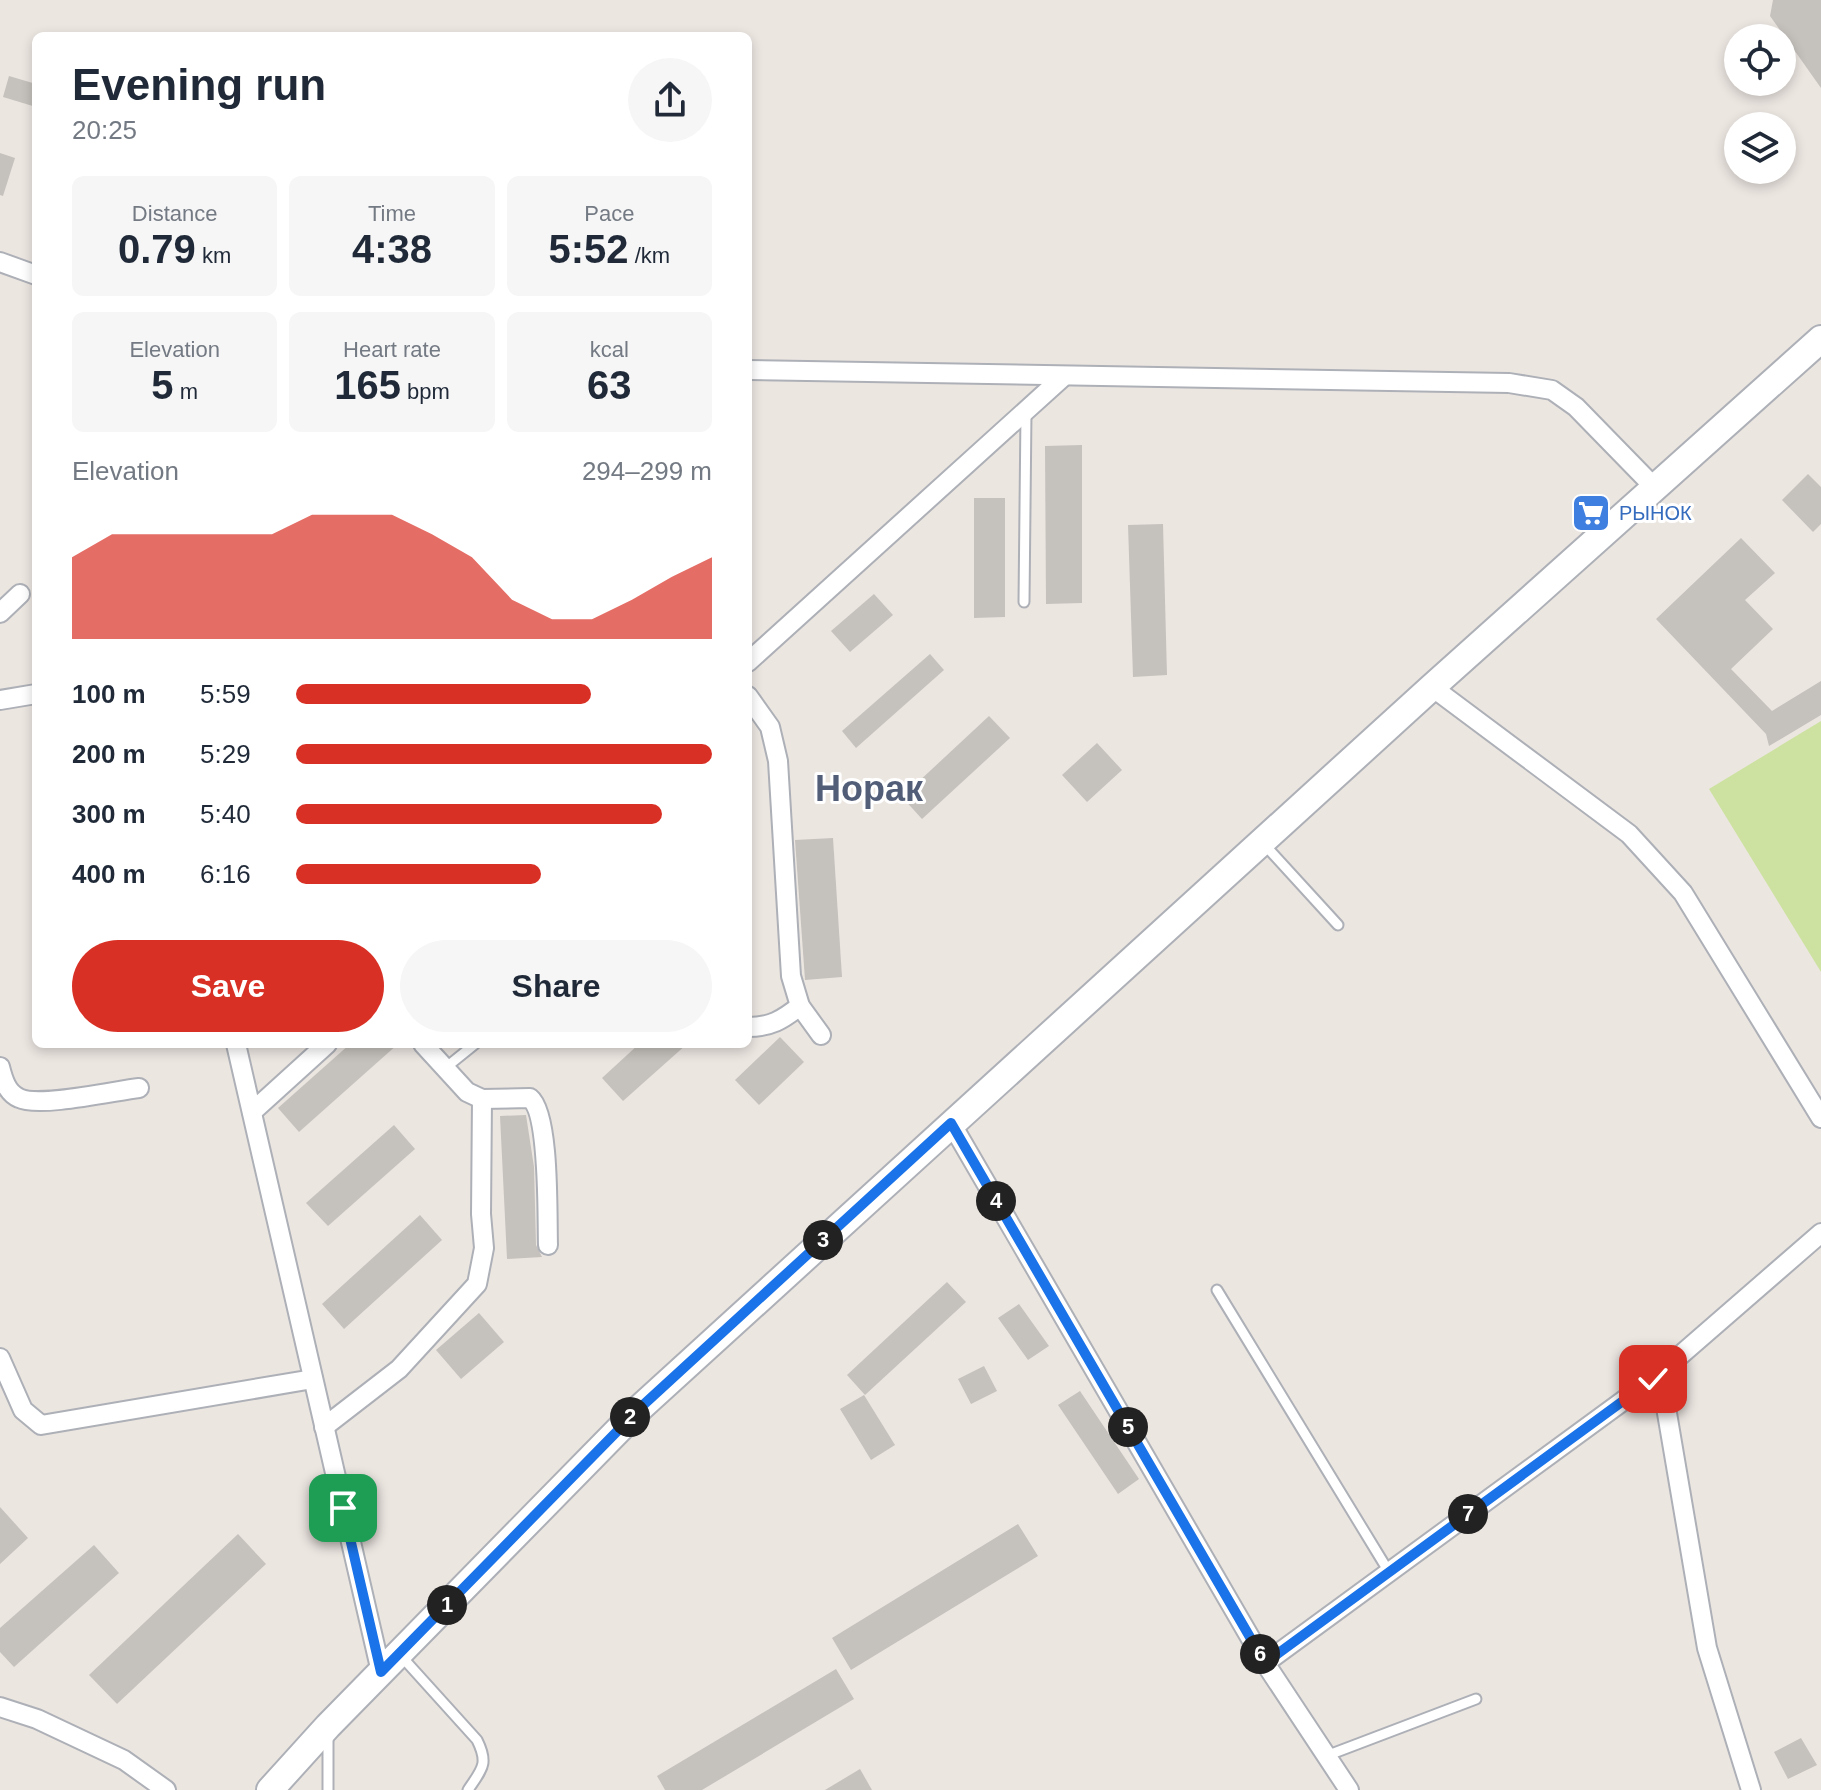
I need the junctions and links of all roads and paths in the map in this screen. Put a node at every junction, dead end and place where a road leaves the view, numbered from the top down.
1 (0, 262) edge
2 (32, 274) edge
3 (1821, 339) edge
4 (752, 370) edge
5 (1063, 377) junction
6 (1026, 410) junction
7 (1656, 489) junction
8 (20, 594) dead end
9 (1024, 602) dead end
10 (0, 613) edge
11 (752, 658) edge
12 (1432, 687) junction
13 (32, 695) edge
14 (0, 700) edge
15 (752, 702) edge
16 (1261, 842) junction
17 (1338, 925) dead end
18 (800, 1006) junction
19 (752, 1027) edge
20 (821, 1035) dead end
21 (237, 1048) edge
22 (323, 1048) edge
23 (426, 1048) edge
24 (470, 1048) edge
25 (0, 1067) edge
26 (444, 1069) junction
27 (139, 1088) dead end
28 (482, 1099) junction
29 (252, 1112) junction
30 (1821, 1118) edge
31 (951, 1123) junction
32 (1821, 1233) edge
33 (548, 1245) dead end
34 (1217, 1290) dead end
35 (0, 1358) edge
36 (1660, 1372) junction
37 (313, 1379) junction
38 (324, 1427) junction
39 (1389, 1572) junction
40 (390, 1663) junction
41 (1265, 1663) junction
42 (1476, 1699) dead end
43 (0, 1707) edge
44 (328, 1726) junction
45 (1326, 1756) junction
46 (166, 1790) edge
47 (270, 1790) edge
48 (328, 1790) edge
49 (468, 1790) edge
50 (1349, 1790) edge
51 (1751, 1790) edge

1 - 2 street
3 - 7 main road
4 - 5 street
5 - 6 street
5 - 7 street
6 - 9 lane
6 - 11 street
7 - 12 main road
8 - 10 street
12 - 16 main road
12 - 30 street
13 - 14 street
15 - 18 street
16 - 17 lane
16 - 31 main road
18 - 19 street
18 - 20 street
21 - 29 street
22 - 29 street
23 - 26 street
24 - 26 lane
25 - 27 street
26 - 28 street
28 - 33 street
28 - 38 street
29 - 37 street
31 - 40 main road
31 - 41 street
32 - 36 street
34 - 39 lane
35 - 37 street
36 - 39 street
36 - 51 street
37 - 38 street
38 - 40 street
39 - 41 street
40 - 44 main road
40 - 49 lane
41 - 45 street
42 - 45 lane
43 - 46 street
44 - 47 main road
44 - 48 lane
45 - 50 street

